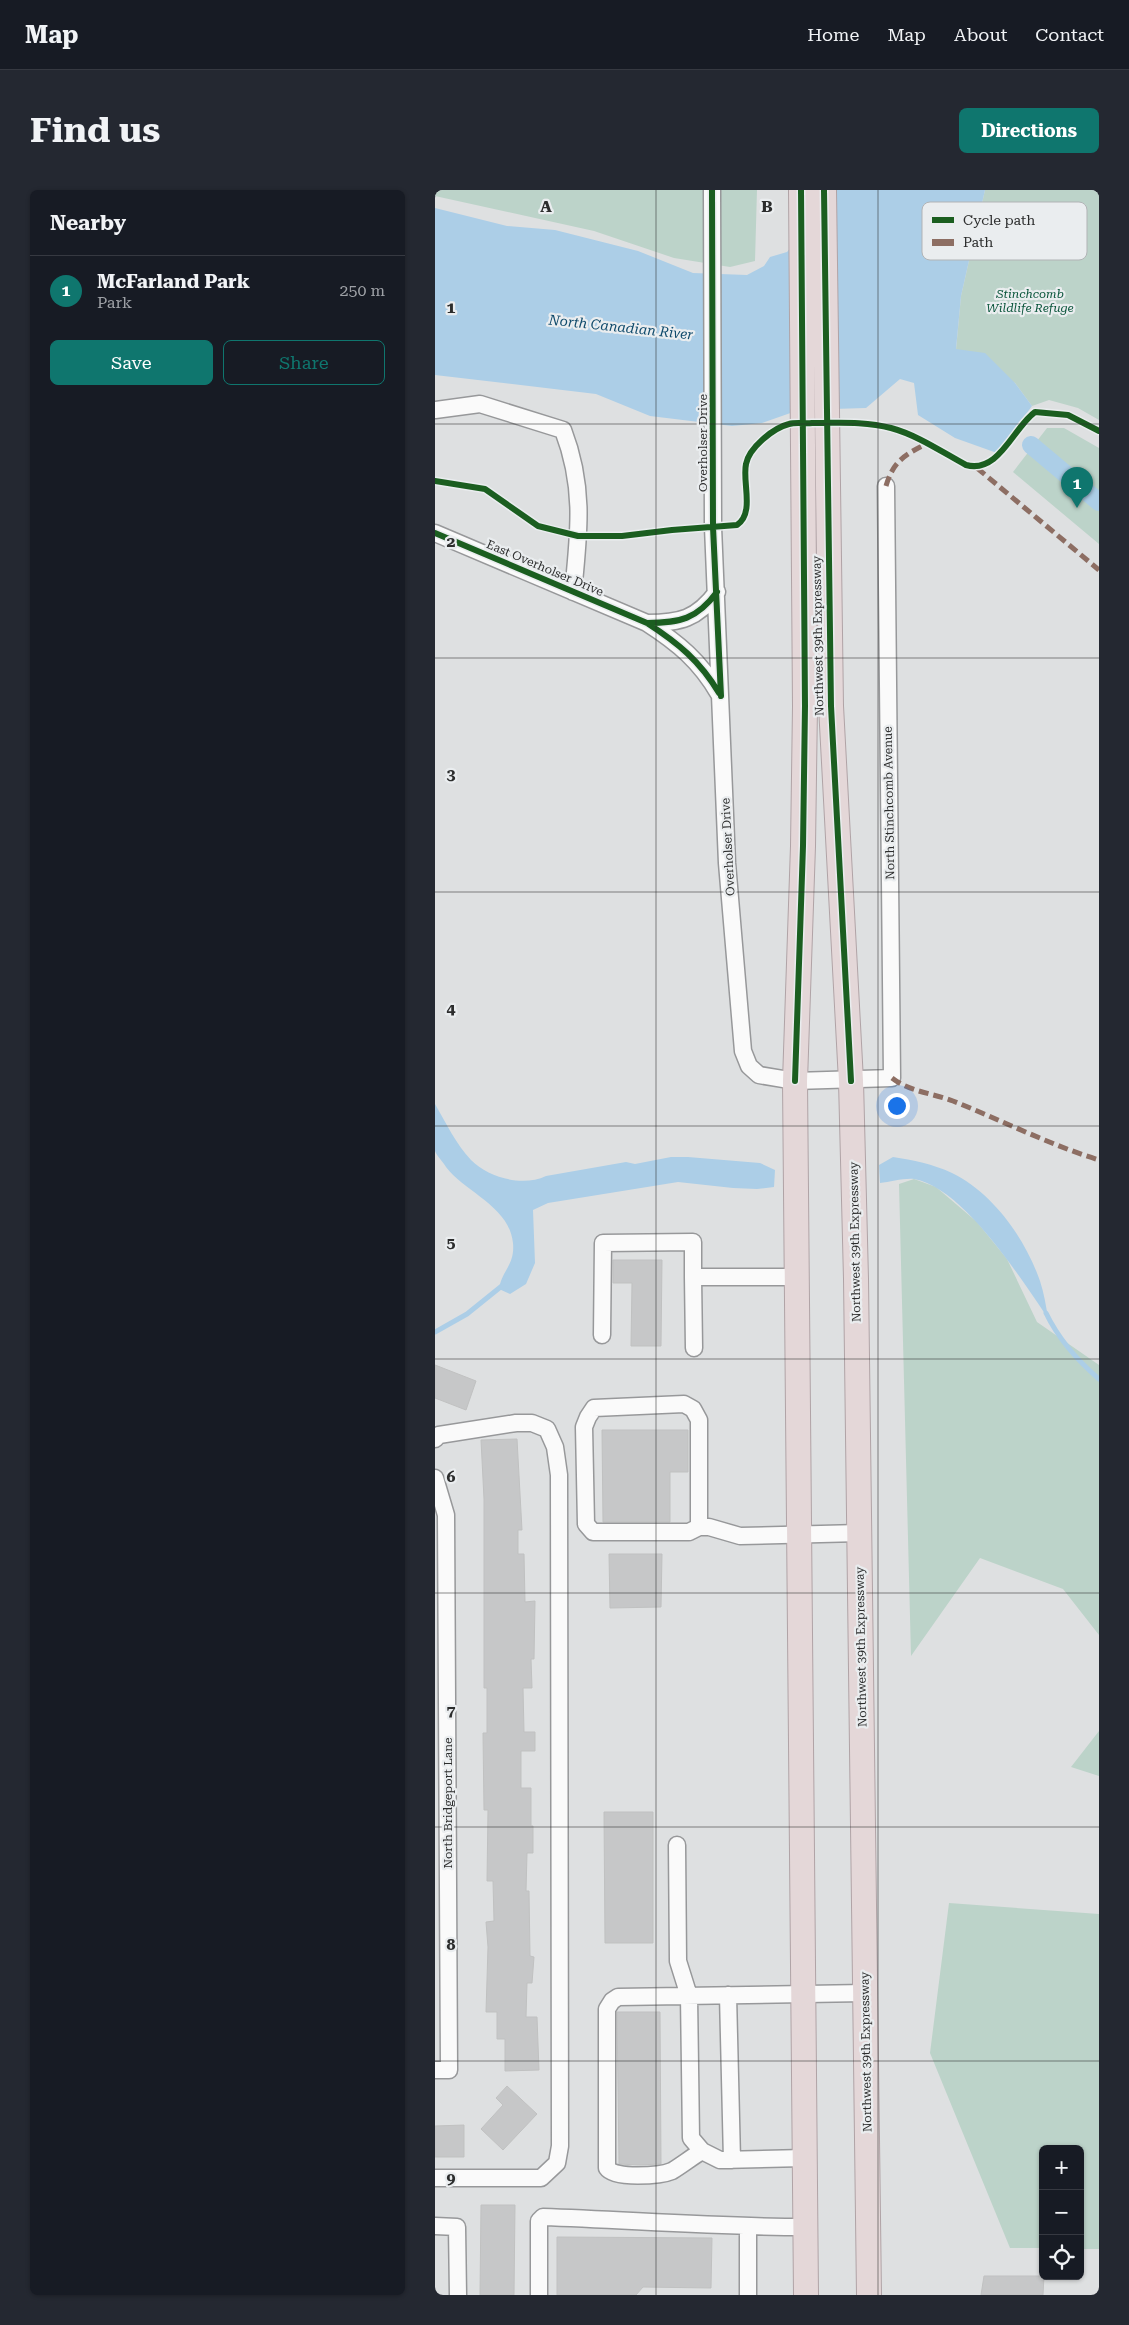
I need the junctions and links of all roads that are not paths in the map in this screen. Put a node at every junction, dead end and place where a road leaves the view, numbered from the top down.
1 (712, 190) edge
2 (801, 190) edge
3 (824, 190) edge
4 (435, 410) edge
5 (886, 486) dead end
6 (435, 533) edge
7 (573, 592) junction
8 (717, 592) junction
9 (647, 623) junction
10 (721, 696) junction
11 (795, 1081) junction
12 (851, 1081) junction
13 (693, 1277) junction
14 (796, 1278) junction
15 (602, 1335) dead end
16 (694, 1348) dead end
17 (435, 1439) edge
18 (435, 1478) edge
19 (699, 1528) junction
20 (860, 1533) junction
21 (799, 1534) junction
22 (441, 1600) edge
23 (677, 1845) dead end
24 (802, 1993) junction
25 (865, 1993) junction
26 (728, 1995) junction
27 (689, 1996) junction
28 (442, 2070) edge
29 (702, 2151) junction
30 (804, 2158) junction
31 (732, 2160) junction
32 (435, 2178) edge
33 (435, 2226) edge
34 (748, 2228) junction
35 (805, 2228) junction
36 (458, 2295) edge
37 (539, 2295) edge
38 (747, 2295) edge
39 (806, 2295) edge
40 (869, 2295) edge

1 - 8 street, Overholser Drive
2 - 11 highway, Northwest 39th Expressway
3 - 12 highway, Northwest 39th Expressway
4 - 7 street
5 - 12 street, North Stinchcomb Avenue
6 - 7 street, East Overholser Drive
7 - 9 street, East Overholser Drive
8 - 9 street, East Overholser Drive
8 - 10 street, Overholser Drive
9 - 10 street, East Overholser Drive
10 - 11 street, Overholser Drive
11 - 12 street, Overholser Drive
11 - 14 highway, Northwest 39th Expressway
12 - 20 highway, Northwest 39th Expressway
13 - 14 street
13 - 15 street
13 - 16 street
14 - 21 highway, Northwest 39th Expressway
17 - 32 street
18 - 22 street, North Bridgeport Lane
19 - 19 street
19 - 21 street
20 - 21 street
20 - 25 highway, Northwest 39th Expressway
21 - 24 highway, Northwest 39th Expressway
22 - 28 street, North Bridgeport Lane
23 - 27 street
24 - 25 street
24 - 26 street
24 - 30 highway, Northwest 39th Expressway
25 - 40 highway, Northwest 39th Expressway
26 - 27 street
26 - 31 street
27 - 29 street
27 - 29 street
29 - 31 street
30 - 31 street
30 - 35 highway, Northwest 39th Expressway
33 - 36 street
34 - 35 street
34 - 37 street
34 - 38 street
35 - 39 highway, Northwest 39th Expressway

